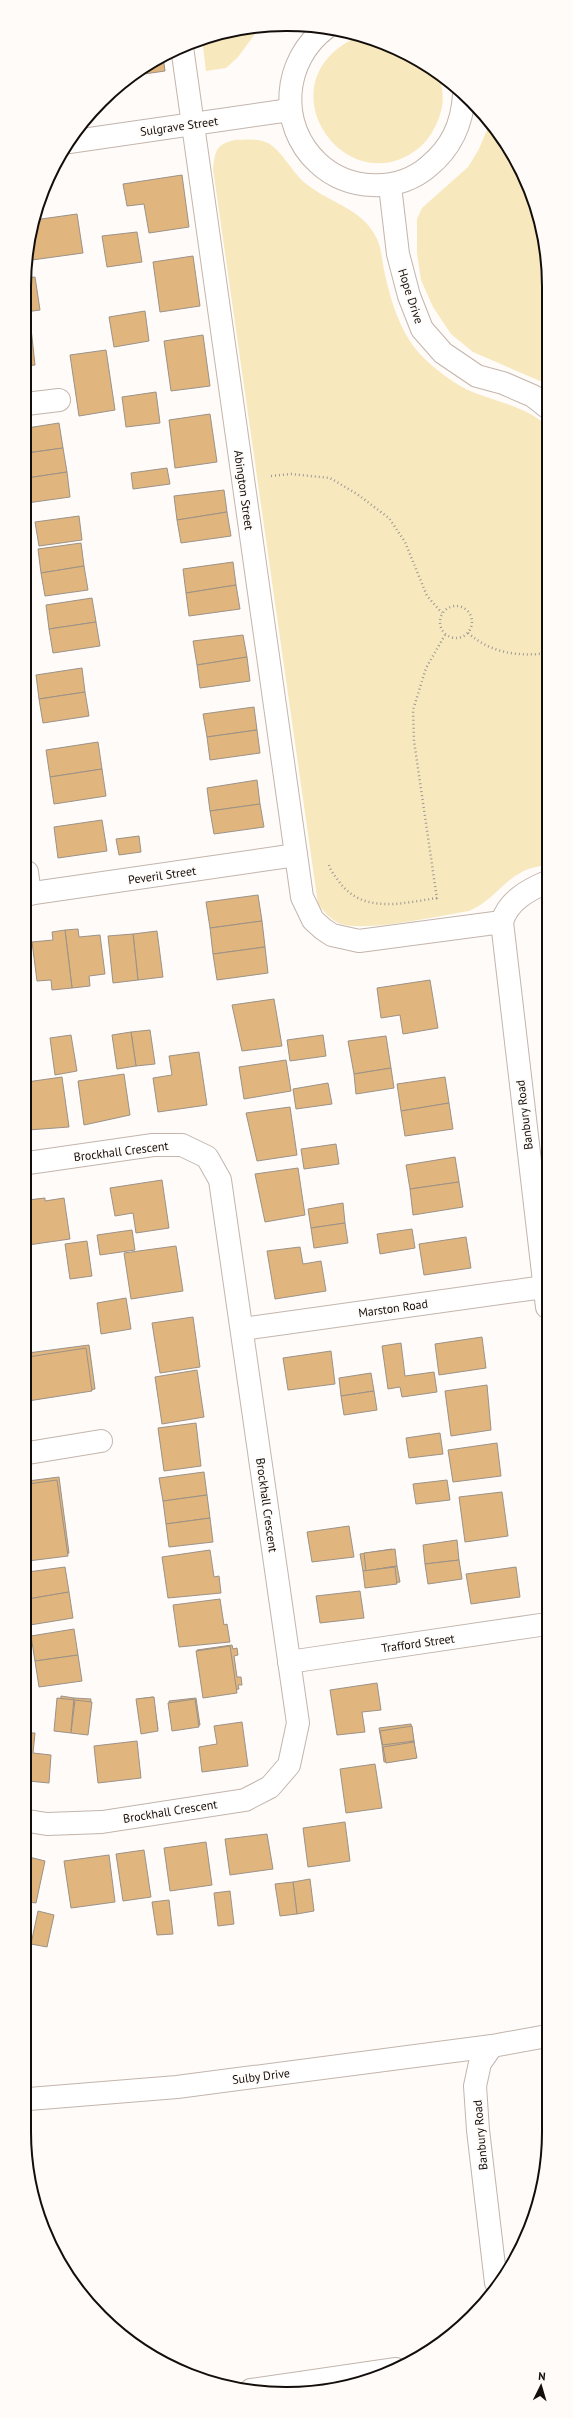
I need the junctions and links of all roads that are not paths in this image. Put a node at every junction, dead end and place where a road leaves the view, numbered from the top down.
1 (320, 33) edge
2 (183, 53) edge
3 (463, 102) edge
4 (290, 110) junction
5 (192, 124) junction
6 (77, 141) edge
7 (390, 186) junction
8 (59, 400) dead end
9 (31, 403) edge
10 (542, 403) edge
11 (296, 855) junction
12 (542, 884) edge
13 (31, 894) edge
14 (502, 922) junction
15 (31, 1163) edge
16 (542, 1271) edge
17 (542, 1297) edge
18 (242, 1330) junction
19 (101, 1441) dead end
20 (31, 1453) edge
21 (542, 1625) edge
22 (289, 1662) junction
23 (31, 1821) edge
24 (542, 2037) edge
25 (492, 2046) junction
26 (31, 2099) edge
27 (495, 2278) edge
28 (369, 2373) edge
29 (276, 2386) edge

1 - 4 street
2 - 5 street, Abington Street
3 - 7 street
4 - 5 street, Sulgrave Street
4 - 7 street
5 - 6 street, Sulgrave Street
5 - 11 street, Abington Street
7 - 10 street, Hope Drive
8 - 9 street
11 - 13 street, Peveril Street
11 - 14 street, Abington Street
12 - 14 street
14 - 16 street, Banbury Road
15 - 18 street, Brockhall Crescent
17 - 18 street, Marston Road
18 - 22 street, Brockhall Crescent
19 - 20 street
21 - 22 street, Trafford Street
22 - 23 street, Brockhall Crescent
24 - 25 street
25 - 26 street, Sulby Drive
25 - 27 street, Banbury Road
28 - 29 street

